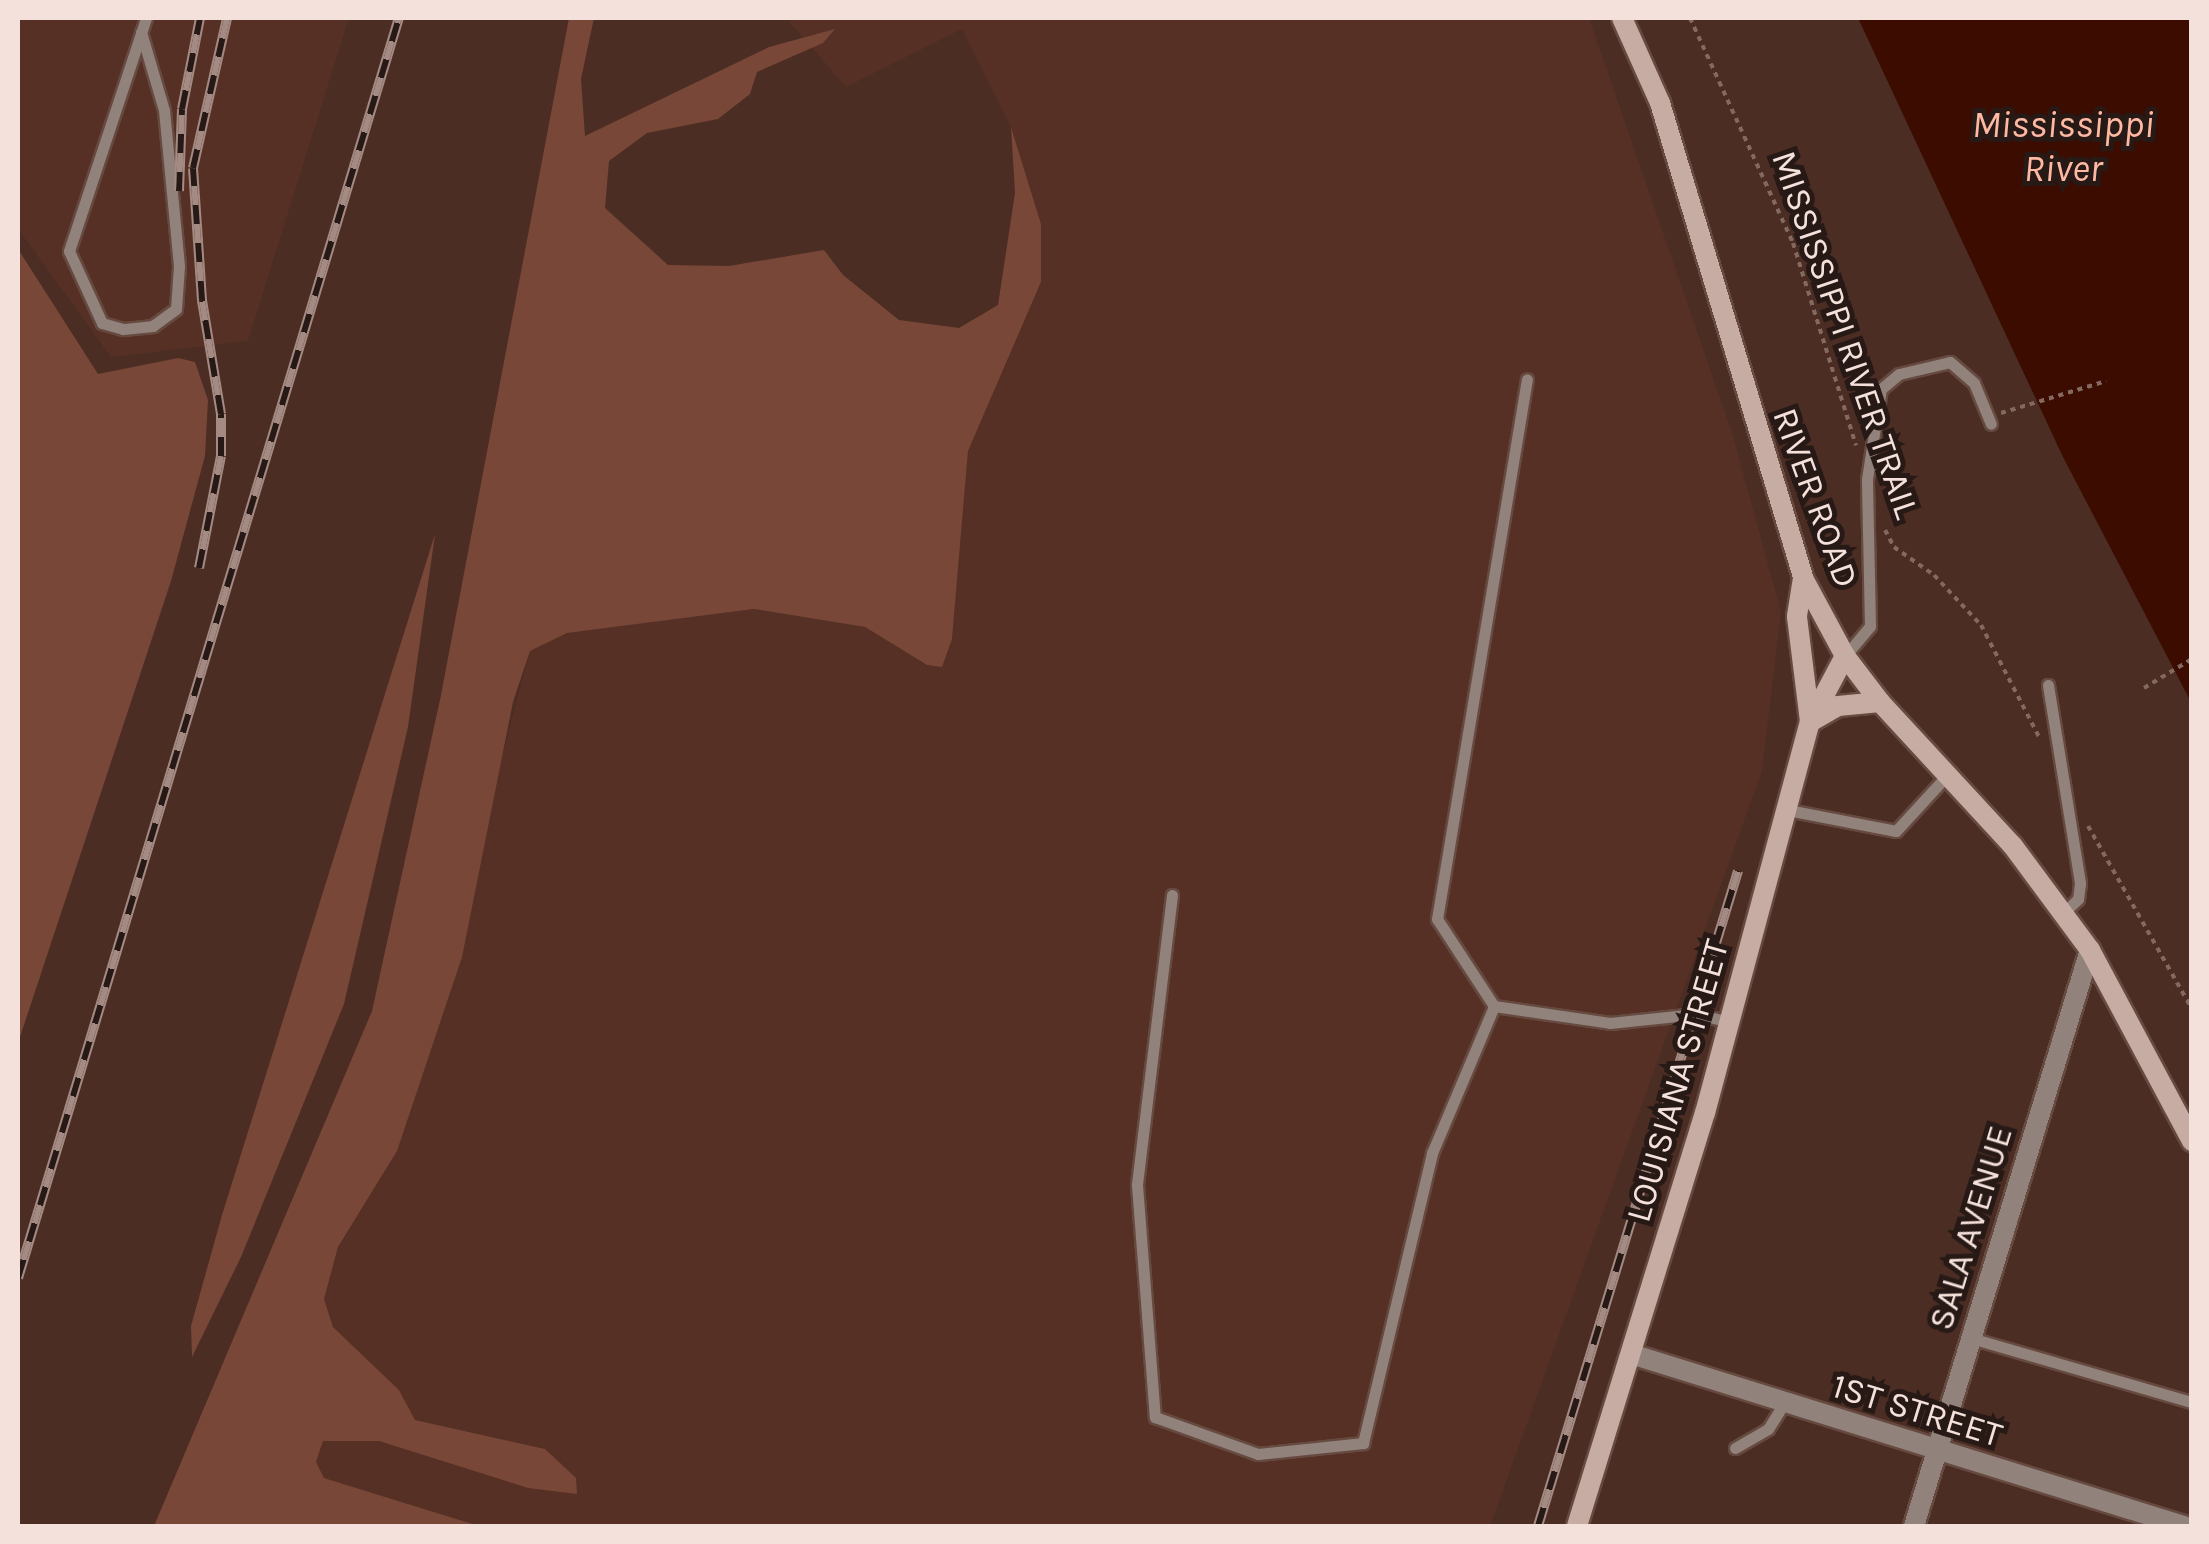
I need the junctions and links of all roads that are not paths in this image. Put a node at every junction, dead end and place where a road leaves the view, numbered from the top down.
1 (146, 18) edge
2 (1622, 18) edge
3 (141, 32) junction
4 (1527, 379) dead end
5 (1991, 424) dead end
6 (1803, 578) junction
7 (1845, 656) junction
8 (2048, 685) dead end
9 (1880, 702) junction
10 (1810, 722) junction
11 (1950, 772) junction
12 (1788, 810) junction
13 (1172, 895) dead end
14 (2064, 912) junction
15 (2090, 950) junction
16 (1494, 1006) junction
17 (1730, 1022) junction
18 (2192, 1141) edge
19 (1971, 1338) junction
20 (1631, 1354) junction
21 (2192, 1402) edge
22 (1784, 1403) junction
23 (1735, 1448) dead end
24 (1936, 1452) junction
25 (1577, 1526) edge
26 (1914, 1526) edge
27 (2184, 1526) edge

1 - 3 lane
2 - 6 main road, RIVER ROAD
3 - 3 lane
4 - 16 lane
5 - 7 lane
6 - 7 main road, RIVER ROAD
6 - 10 main road
7 - 9 main road, RIVER ROAD
7 - 10 main road, LOUISIANA STREET
8 - 14 lane
9 - 10 main road
9 - 11 main road, RIVER ROAD
10 - 12 main road, LOUISIANA STREET
11 - 12 lane
11 - 14 main road, RIVER ROAD
12 - 17 main road, LOUISIANA STREET
13 - 16 lane
14 - 15 main road, RIVER ROAD
15 - 18 main road, RIVER ROAD
15 - 19 street, SALA AVENUE
16 - 17 lane
17 - 20 main road, LOUISIANA STREET
19 - 21 lane
19 - 24 street, SALA AVENUE
20 - 22 street, 1ST STREET
20 - 25 main road, LOUISIANA STREET
22 - 23 lane
22 - 24 street, 1ST STREET
24 - 26 street, SALA AVENUE
24 - 27 street, 1ST STREET

